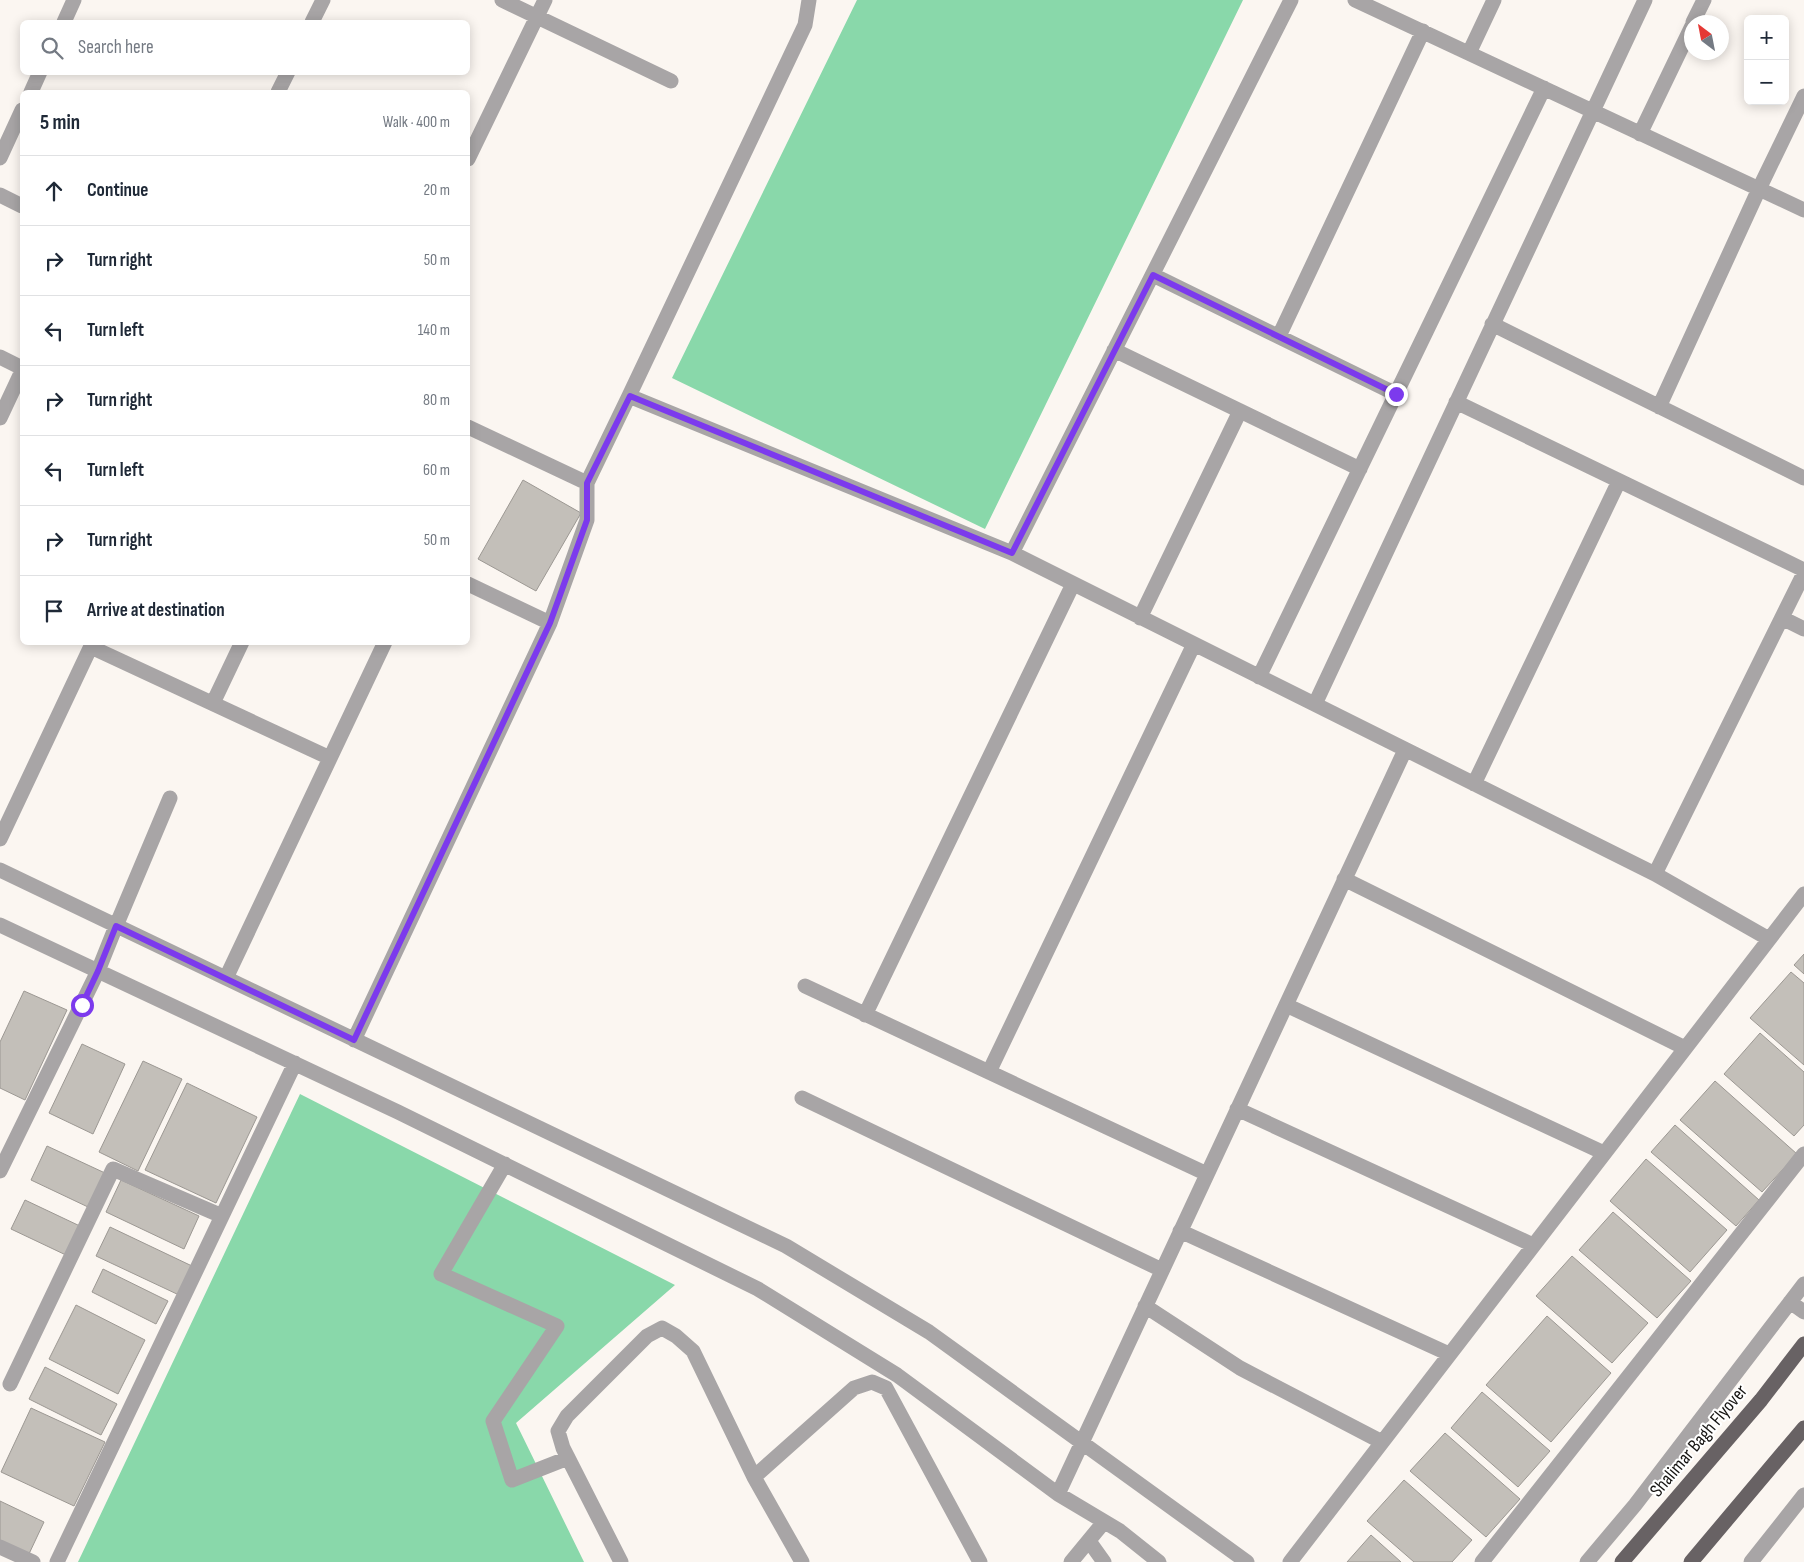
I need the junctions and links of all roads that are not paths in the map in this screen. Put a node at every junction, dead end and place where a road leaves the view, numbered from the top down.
1 (74, 0) edge
2 (323, 0) edge
3 (502, 0) edge
4 (545, 0) edge
5 (809, 0) edge
6 (1291, 0) edge
7 (1355, 0) edge
8 (1494, 0) edge
9 (1645, 0) edge
10 (1704, 0) edge
11 (1696, 15) edge
12 (536, 16) junction
13 (65, 20) edge
14 (313, 20) edge
15 (1423, 32) junction
16 (1684, 41) edge
17 (1469, 53) junction
18 (39, 75) edge
19 (286, 75) edge
20 (671, 81) dead end
21 (1544, 88) junction
22 (32, 90) edge
23 (279, 90) edge
24 (1804, 96) edge
25 (1592, 111) junction
26 (20, 114) edge
27 (1640, 134) junction
28 (470, 155) edge
29 (0, 158) edge
30 (1759, 189) junction
31 (0, 195) edge
32 (20, 205) edge
33 (1804, 210) edge
34 (1153, 275) junction
35 (1492, 324) junction
36 (1279, 336) junction
37 (1114, 350) junction
38 (0, 357) edge
39 (20, 368) edge
40 (20, 373) edge
41 (1396, 394) junction
42 (630, 396) junction
43 (1456, 402) junction
44 (1660, 407) junction
45 (1240, 411) junction
46 (0, 418) edge
47 (470, 428) edge
48 (1360, 469) junction
49 (1804, 478) edge
50 (1619, 481) junction
51 (587, 483) junction
52 (1012, 553) junction
53 (1804, 572) edge
54 (1074, 584) junction
55 (470, 585) edge
56 (1140, 618) junction
57 (1782, 618) junction
58 (550, 623) junction
59 (1804, 630) edge
60 (1194, 644) junction
61 (92, 645) edge
62 (241, 645) edge
63 (384, 645) edge
64 (1259, 677) junction
65 (213, 703) junction
66 (1315, 704) junction
67 (1405, 750) junction
68 (330, 758) junction
69 (1474, 784) junction
70 (170, 798) dead end
71 (0, 839) edge
72 (0, 870) edge
73 (1655, 874) junction
74 (1344, 879) junction
75 (1804, 894) edge
76 (0, 925) edge
77 (116, 926) junction
78 (1769, 939) junction
79 (98, 971) junction
80 (226, 978) junction
81 (805, 986) dead end
82 (1286, 1004) junction
83 (865, 1015) junction
84 (354, 1040) junction
85 (1685, 1048) junction
86 (295, 1063) junction
87 (989, 1072) junction
88 (802, 1098) dead end
89 (1237, 1109) junction
90 (1604, 1153) junction
91 (1804, 1154) edge
92 (505, 1164) junction
93 (0, 1170) edge
94 (1207, 1174) junction
95 (222, 1216) junction
96 (1180, 1231) junction
97 (1533, 1245) junction
98 (1162, 1270) junction
99 (1804, 1284) edge
100 (1790, 1302) junction
101 (1145, 1306) junction
102 (1804, 1312) edge
103 (1804, 1344) edge
104 (1450, 1354) junction
105 (10, 1384) dead end
106 (1804, 1428) edge
107 (1081, 1442) junction
108 (1382, 1442) junction
109 (568, 1458) junction
110 (754, 1477) junction
111 (1058, 1494) junction
112 (1804, 1495) edge
113 (1104, 1522) junction
114 (1088, 1541) junction
115 (0, 1547) edge
116 (34, 1562) edge
117 (57, 1562) edge
118 (621, 1562) edge
119 (802, 1562) edge
120 (980, 1562) edge
121 (1071, 1562) edge
122 (1104, 1562) edge
123 (1160, 1562) edge
124 (1246, 1562) edge
125 (1290, 1562) edge
126 (1482, 1562) edge
127 (1587, 1562) edge
128 (1622, 1562) edge
129 (1691, 1562) edge
130 (1751, 1562) edge

1 - 13 street
2 - 14 street
3 - 12 street
4 - 12 street
5 - 42 street
6 - 34 street
7 - 15 street
8 - 17 street
9 - 25 street
10 - 11 street
12 - 20 street
12 - 28 street
15 - 17 street
15 - 36 street
16 - 27 street
17 - 21 street
18 - 22 street
19 - 23 street
21 - 25 street
21 - 41 street
24 - 30 street
25 - 27 street
25 - 35 street
26 - 29 street
27 - 30 street
30 - 33 street
30 - 44 street
31 - 32 street
34 - 36 street
34 - 37 street
35 - 43 street
35 - 44 street
36 - 41 street
37 - 45 street
37 - 52 street
38 - 39 street
40 - 46 street
41 - 48 street
42 - 51 street
42 - 52 street
43 - 50 street
43 - 66 street
44 - 49 street
45 - 48 street
45 - 56 street
47 - 51 street
48 - 64 street
50 - 53 street
50 - 69 street
51 - 58 street
52 - 54 street
53 - 57 street
54 - 56 street
54 - 83 street
55 - 58 street
56 - 60 street
57 - 59 street
57 - 73 street
58 - 84 street
60 - 64 street
60 - 87 street
61 - 65 street
61 - 71 street
62 - 65 street
63 - 68 street
64 - 66 street
65 - 68 street
66 - 67 street
67 - 69 street
67 - 74 street
68 - 80 street
69 - 73 street
70 - 77 street
72 - 77 street
73 - 78 street
74 - 82 street
74 - 85 street
75 - 78 street
76 - 79 street
77 - 79 street
77 - 80 street
78 - 85 street
79 - 86 street
79 - 93 street
80 - 84 street
81 - 83 street
82 - 89 street
82 - 90 street
83 - 87 street
84 - 107 street
85 - 90 street
86 - 92 street
86 - 95 street
87 - 94 street
88 - 98 street
89 - 94 street
89 - 97 street
90 - 97 street
91 - 126 street
92 - 109 street
92 - 111 street
94 - 96 street
95 - 105 street
95 - 117 street
96 - 98 street
96 - 104 street
97 - 104 street
98 - 101 street
99 - 100 street
100 - 102 street
100 - 127 street
101 - 107 street
101 - 108 street
103 - 128 main road, Shalimar Bagh Flyover
104 - 108 street
106 - 129 main road
107 - 111 street
107 - 124 street
108 - 125 street
109 - 110 street
109 - 118 street
110 - 119 street
110 - 120 street
111 - 113 street
112 - 130 street
113 - 114 street
113 - 123 street
114 - 121 street
114 - 122 street
115 - 116 street

